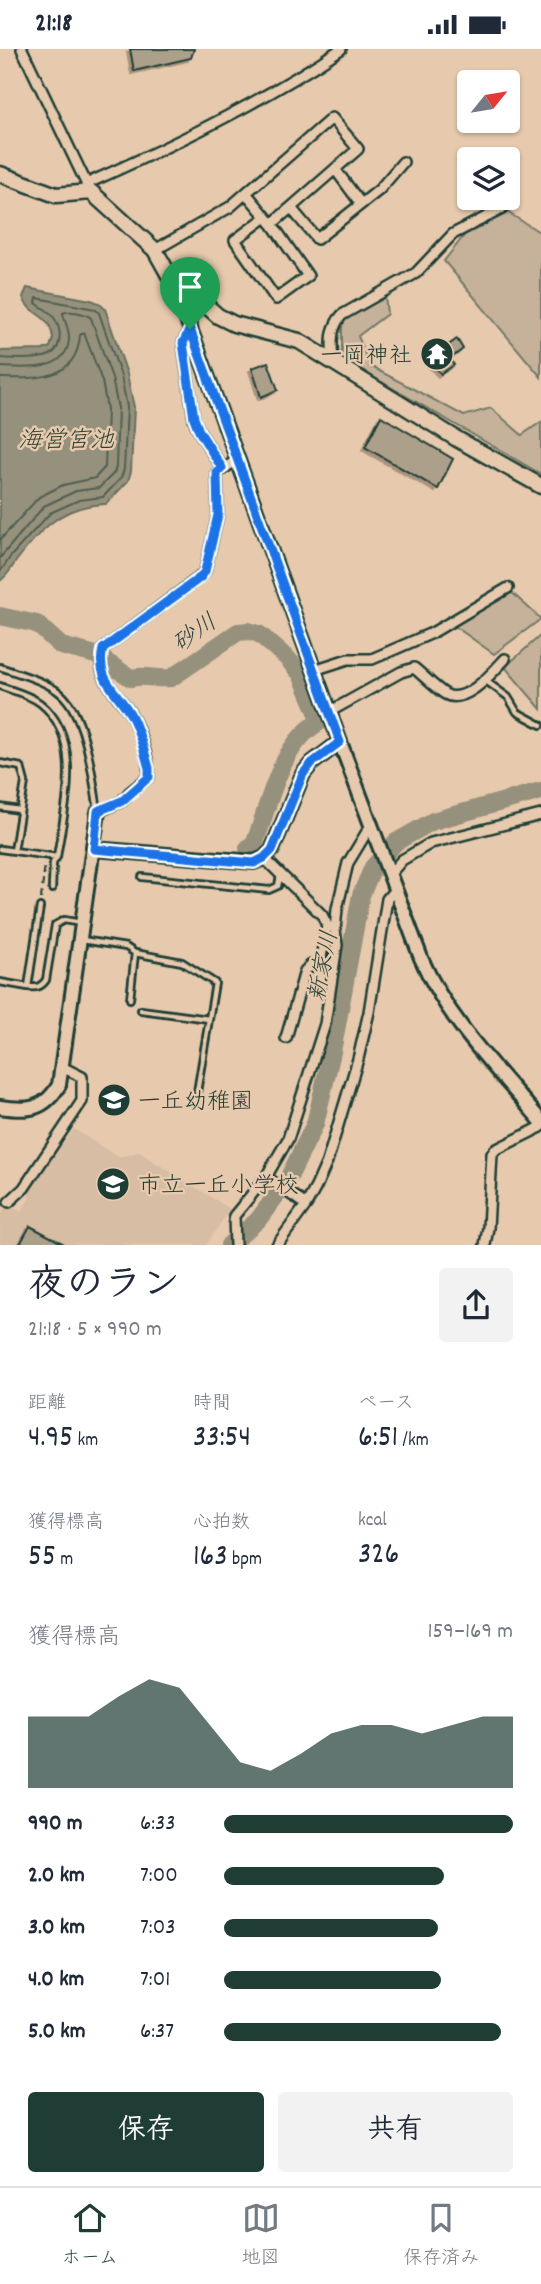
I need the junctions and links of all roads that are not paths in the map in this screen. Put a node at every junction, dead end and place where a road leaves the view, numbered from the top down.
1 (22, 49) edge
2 (341, 49) edge
3 (403, 162) dead end
4 (335, 169) junction
5 (0, 174) edge
6 (89, 188) junction
7 (246, 193) junction
8 (361, 204) junction
9 (291, 208) junction
10 (500, 210) edge
11 (269, 221) junction
12 (155, 250) junction
13 (174, 283) junction
14 (190, 329) junction
15 (333, 363) junction
16 (237, 460) junction
17 (222, 468) junction
18 (541, 486) edge
19 (508, 588) dead end
20 (505, 659) dead end
21 (0, 667) edge
22 (314, 670) junction
23 (485, 680) junction
24 (0, 685) edge
25 (329, 712) junction
26 (541, 725) edge
27 (340, 742) junction
28 (0, 763) edge
29 (0, 807) edge
30 (19, 810) junction
31 (98, 811) junction
32 (541, 815) edge
33 (371, 825) junction
34 (0, 849) edge
35 (94, 849) junction
36 (14, 851) junction
37 (57, 857) junction
38 (264, 858) junction
39 (390, 874) junction
40 (280, 876) junction
41 (142, 877) dead end
42 (396, 888) junction
43 (52, 889) dead end
44 (40, 907) road end
45 (83, 923) junction
46 (81, 940) junction
47 (135, 953) junction
48 (0, 982) edge
49 (28, 987) junction
50 (130, 999) dead end
51 (141, 1010) dead end
52 (209, 1019) junction
53 (286, 1038) dead end
54 (62, 1067) junction
55 (197, 1092) dead end
56 (0, 1107) edge
57 (541, 1121) edge
58 (541, 1127) edge
59 (266, 1177) junction
60 (9, 1202) dead end
61 (306, 1205) junction
62 (235, 1244) edge
63 (278, 1244) edge
64 (485, 1244) edge

1 - 6 street
2 - 6 street
3 - 8 street
4 - 7 street
4 - 8 street
4 - 9 street
5 - 6 main road
6 - 12 main road
7 - 11 street
7 - 12 street
8 - 9 street
9 - 11 street
10 - 15 street
11 - 11 street
12 - 13 main road
13 - 14 street
13 - 15 main road
14 - 16 street
14 - 17 street
15 - 18 main road
16 - 17 street
16 - 22 street
17 - 31 street
19 - 22 street
20 - 23 street
21 - 31 lane
22 - 25 street
23 - 25 street
23 - 26 lane
24 - 37 lane
25 - 27 street
27 - 33 street
27 - 38 street
28 - 30 lane
29 - 30 lane
30 - 36 lane
31 - 35 street
32 - 39 street
33 - 39 street
33 - 59 street
34 - 36 lane
35 - 38 street
35 - 45 street
36 - 37 lane
37 - 43 lane
38 - 40 street
39 - 42 street
40 - 41 lane
40 - 53 street
42 - 57 street
42 - 61 street
44 - 49 lane
45 - 46 street
45 - 49 lane
46 - 47 lane
46 - 54 street
47 - 50 lane
47 - 52 lane
48 - 49 lane
51 - 52 lane
52 - 55 lane
54 - 56 street
54 - 60 street
58 - 64 street
59 - 61 street
59 - 62 street
61 - 63 street

